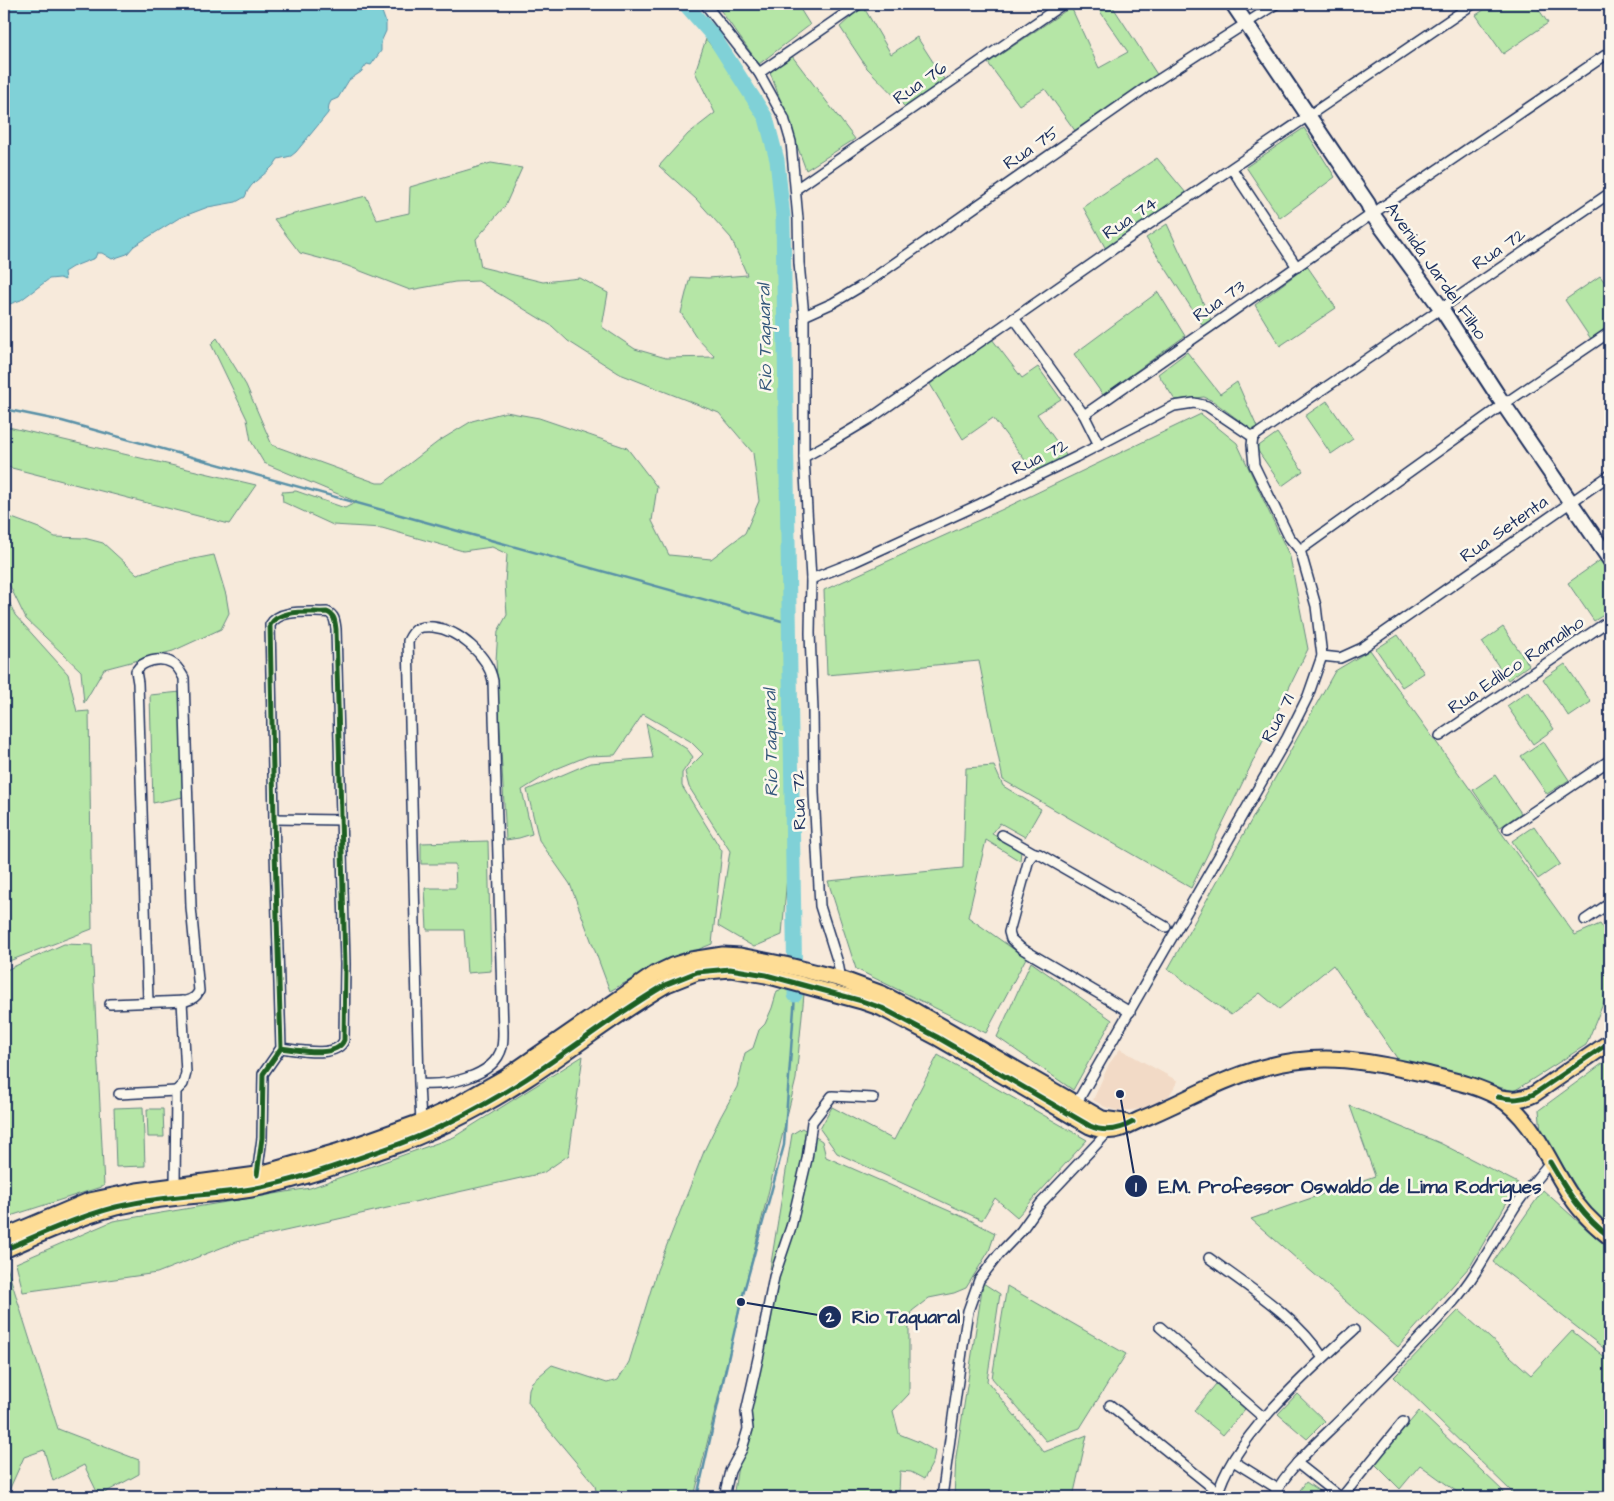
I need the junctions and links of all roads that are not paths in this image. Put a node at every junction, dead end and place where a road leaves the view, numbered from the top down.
1 (705, 4) edge
2 (859, 4) edge
3 (1063, 4) edge
4 (1233, 4) edge
5 (1276, 4) edge
6 (1474, 4) edge
7 (1247, 24) junction
8 (1610, 52) edge
9 (759, 73) junction
10 (1308, 117) junction
11 (1232, 169) junction
12 (796, 189) junction
13 (1610, 193) edge
14 (1372, 214) junction
15 (1296, 267) junction
16 (1441, 308) junction
17 (804, 316) junction
18 (1014, 318) junction
19 (1610, 332) edge
20 (1504, 404) junction
21 (1084, 415) junction
22 (1253, 436) junction
23 (1099, 445) junction
24 (804, 456) junction
25 (1610, 476) edge
26 (1571, 502) junction
27 (1300, 550) junction
28 (1610, 560) edge
29 (811, 579) junction
30 (1610, 620) edge
31 (1322, 656) junction
32 (1440, 736) dead end
33 (1610, 760) edge
34 (274, 818) junction
35 (341, 820) junction
36 (1508, 829) dead end
37 (1002, 835) dead end
38 (1034, 853) junction
39 (1610, 903) edge
40 (1585, 920) dead end
41 (1166, 927) dead end
42 (841, 979) junction
43 (148, 1001) junction
44 (182, 1001) junction
45 (110, 1004) dead end
46 (1130, 1012) junction
47 (1610, 1042) edge
48 (281, 1048) junction
49 (419, 1084) junction
50 (1541, 1090) junction
51 (176, 1091) junction
52 (120, 1094) dead end
53 (1498, 1097) junction
54 (873, 1098) dead end
55 (1076, 1104) junction
56 (421, 1122) junction
57 (1133, 1122) junction
58 (1110, 1130) junction
59 (1532, 1132) junction
60 (1550, 1162) junction
61 (257, 1175) junction
62 (175, 1185) junction
63 (4, 1237) edge
64 (1610, 1237) edge
65 (4, 1250) edge
66 (1209, 1258) dead end
67 (1160, 1327) dead end
68 (1354, 1330) dead end
69 (1323, 1358) junction
70 (1110, 1405) dead end
71 (1264, 1418) junction
72 (1403, 1422) dead end
73 (1233, 1461) junction
74 (1297, 1463) junction
75 (1276, 1493) edge
76 (1218, 1495) edge
77 (726, 1497) edge
78 (942, 1497) edge
79 (1341, 1497) edge

1 - 9 street
2 - 9 street
3 - 12 street, Rua 76
4 - 7 main road, Avenida Jardel Filho
5 - 7 street, Rua 75
6 - 10 street, Rua 74
7 - 10 main road, Avenida Jardel Filho
7 - 17 street, Rua 75
8 - 14 street, Rua 73
9 - 12 street
10 - 11 street, Rua 74
10 - 14 main road, Avenida Jardel Filho
11 - 15 street
11 - 18 street, Rua 74
12 - 17 street
13 - 16 street, Rua 72
14 - 15 street, Rua 73
14 - 16 main road, Avenida Jardel Filho
15 - 21 street, Rua 73
16 - 20 main road, Avenida Jardel Filho
16 - 22 street, Rua 72
17 - 24 street
18 - 21 street
18 - 24 street, Rua 74
19 - 20 street
20 - 26 main road, Avenida Jardel Filho
20 - 27 street
21 - 23 street
22 - 23 street, Rua 72
22 - 27 street, Rua 71
23 - 29 street, Rua 72
24 - 29 street
25 - 26 street, Rua Setenta
26 - 28 main road, Avenida Jardel Filho
26 - 31 street, Rua Setenta
27 - 31 street, Rua 71
29 - 42 street, Rua 72
30 - 32 street, Rua Edilco Ramalho
31 - 46 street, Rua 71
33 - 36 street
34 - 35 street
34 - 35 street
34 - 48 street
35 - 48 street
37 - 38 street
38 - 41 street
38 - 46 street
39 - 40 street
42 - 55 main road
42 - 56 main road
43 - 44 street
43 - 44 street
43 - 45 street
44 - 51 street
46 - 55 street, Rua 71
47 - 50 main road
48 - 61 street
49 - 49 street
49 - 56 street
50 - 53 main road
50 - 59 main road
51 - 52 street
51 - 62 street
53 - 57 main road
53 - 59 main road
54 - 77 street
55 - 57 main road
56 - 61 main road
57 - 58 main road
58 - 65 main road
58 - 78 street
59 - 60 main road
60 - 64 main road
60 - 74 street
61 - 62 main road
62 - 63 main road
66 - 69 street
67 - 71 street
68 - 69 street
69 - 71 street
70 - 76 street
71 - 73 street
72 - 79 street
73 - 75 street
73 - 76 street
74 - 75 street
74 - 79 street

